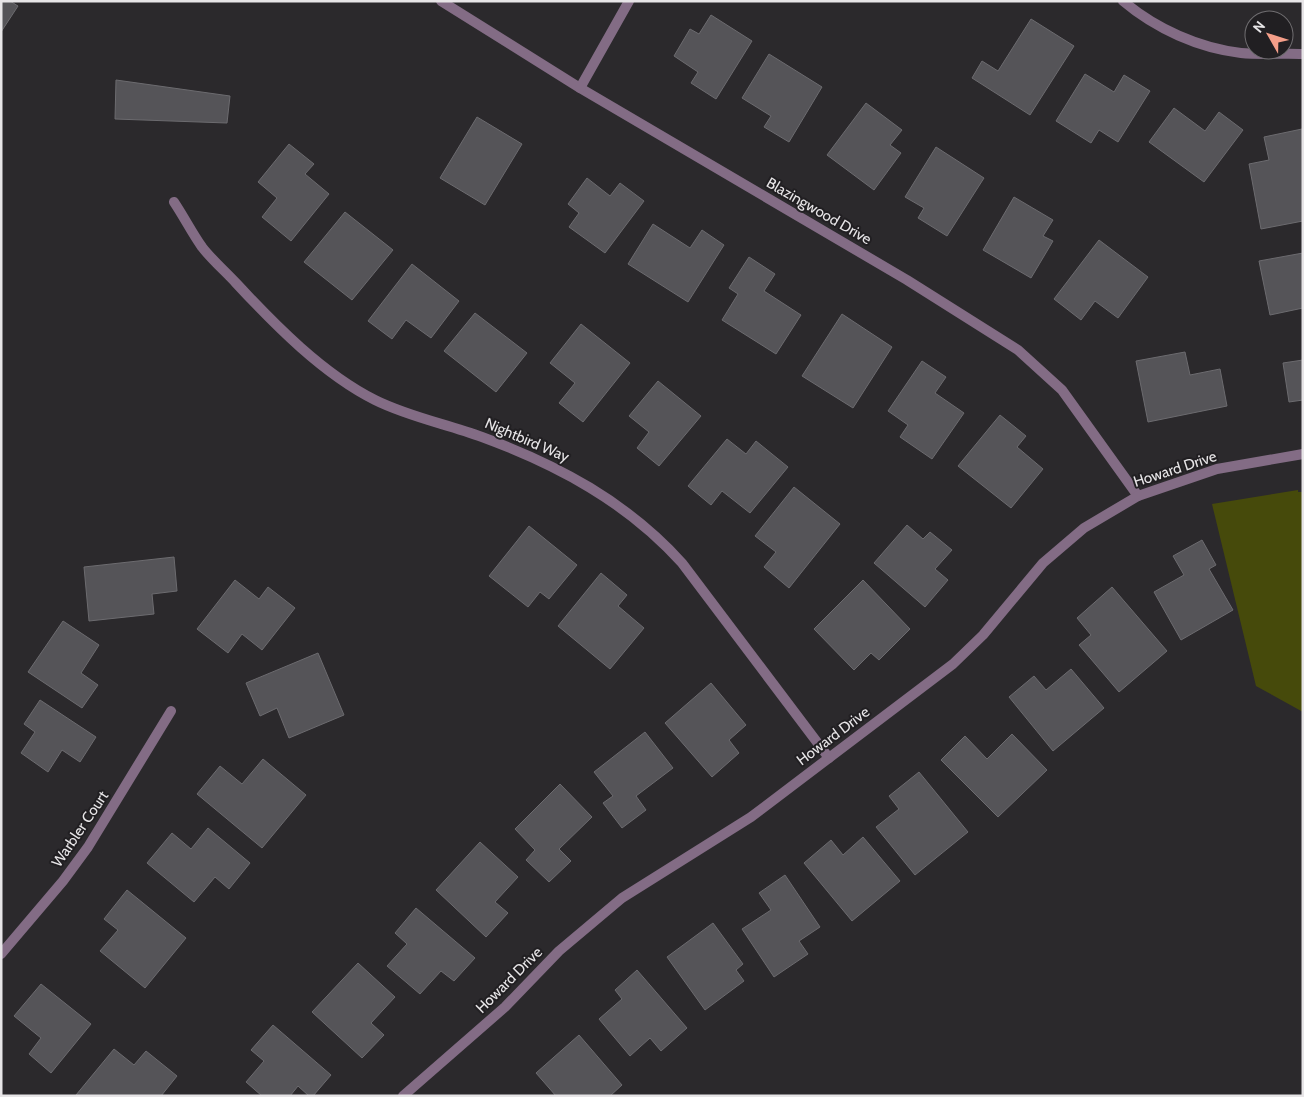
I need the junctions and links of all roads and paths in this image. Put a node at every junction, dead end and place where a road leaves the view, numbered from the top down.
1 (442, 1) edge
2 (629, 1) edge
3 (1124, 1) edge
4 (1302, 52) edge
5 (580, 88) junction
6 (174, 202) dead end
7 (1303, 454) edge
8 (1138, 496) junction
9 (171, 711) dead end
10 (829, 758) junction
11 (1, 954) edge
12 (403, 1096) edge

1 - 5 street, Blazingwood Drive
2 - 5 street
3 - 4 street
5 - 8 street, Blazingwood Drive
6 - 10 street, Nightbird Way
7 - 8 street, Howard Drive
8 - 10 street, Howard Drive
9 - 11 street, Warbler Court
10 - 12 street, Howard Drive

